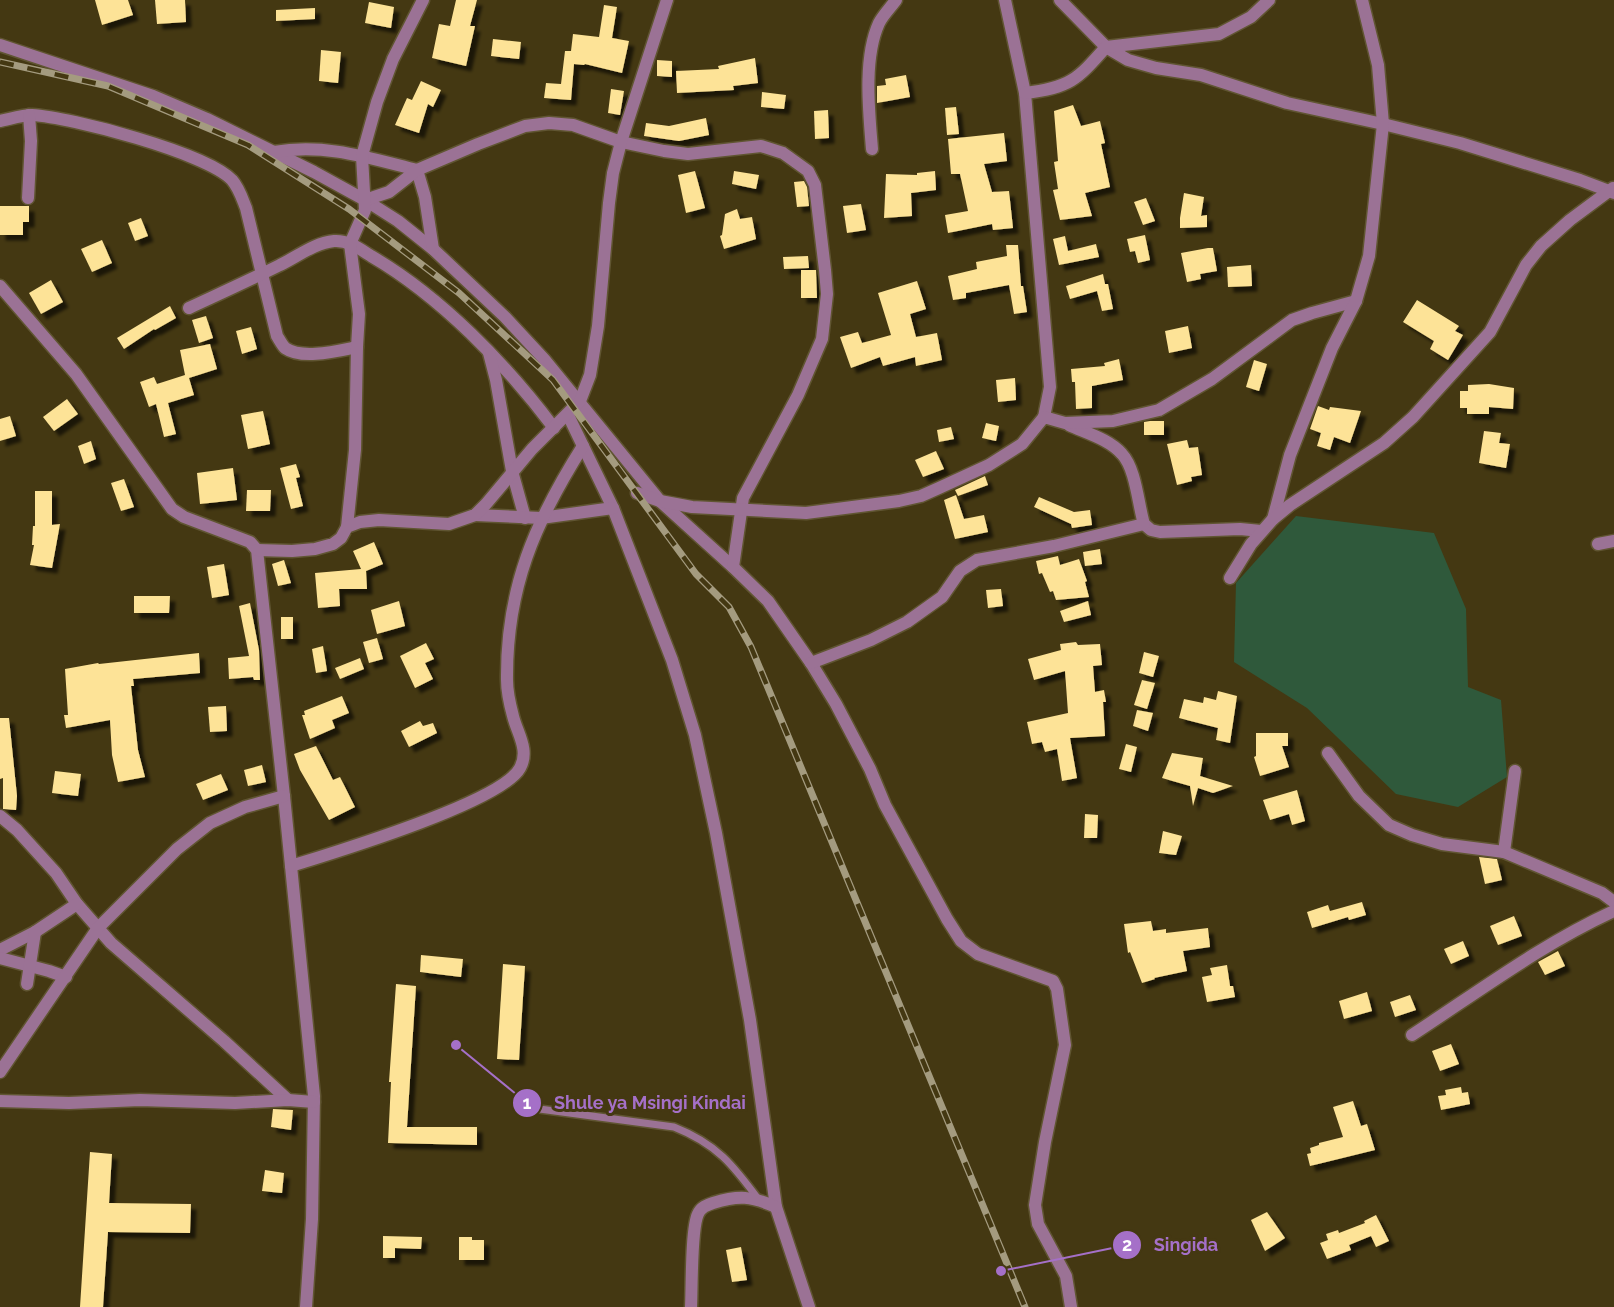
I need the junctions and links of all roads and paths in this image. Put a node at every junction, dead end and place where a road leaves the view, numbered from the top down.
1 (423, 0) edge
2 (667, 0) edge
3 (896, 0) edge
4 (1005, 0) edge
5 (1060, 0) edge
6 (1269, 0) edge
7 (1362, 0) edge
8 (0, 45) edge
9 (1106, 47) junction
10 (1025, 93) junction
11 (29, 115) junction
12 (0, 121) edge
13 (1383, 124) junction
14 (621, 142) junction
15 (872, 149) dead end
16 (274, 152) junction
17 (362, 156) junction
18 (417, 170) junction
19 (1612, 190) edge
20 (28, 198) dead end
21 (365, 200) junction
22 (350, 244) junction
23 (433, 249) junction
24 (261, 275) junction
25 (0, 286) edge
26 (1356, 301) junction
27 (189, 308) dead end
28 (357, 347) junction
29 (488, 352) junction
30 (580, 401) junction
31 (568, 415) junction
32 (1044, 417) junction
33 (1065, 423) junction
34 (554, 428) junction
35 (583, 446) junction
36 (512, 471) junction
37 (637, 493) dead end
38 (660, 501) junction
39 (613, 508) junction
40 (741, 510) junction
41 (475, 515) junction
42 (525, 518) junction
43 (541, 518) junction
44 (1273, 519) junction
45 (1144, 524) junction
46 (347, 527) junction
47 (1261, 531) junction
48 (1614, 541) edge
49 (1598, 544) dead end
50 (257, 550) junction
51 (733, 567) junction
52 (1230, 578) dead end
53 (811, 663) junction
54 (1328, 753) dead end
55 (1515, 771) dead end
56 (284, 796) junction
57 (0, 816) edge
58 (1504, 852) junction
59 (291, 866) junction
60 (1614, 902) edge
61 (77, 904) junction
62 (1614, 911) edge
63 (98, 928) junction
64 (35, 932) junction
65 (0, 950) edge
66 (0, 958) edge
67 (29, 965) junction
68 (66, 977) junction
69 (27, 984) dead end
70 (1412, 1035) dead end
71 (0, 1072) edge
72 (288, 1100) junction
73 (0, 1101) edge
74 (314, 1102) junction
75 (517, 1106) dead end
76 (759, 1200) junction
77 (776, 1207) junction
78 (306, 1307) edge
79 (691, 1307) edge
80 (808, 1307) edge
81 (1071, 1307) edge

1 - 17 street
2 - 14 street
3 - 15 street
4 - 10 street
5 - 9 street
6 - 9 street
7 - 13 street
8 - 16 street
9 - 10 street
9 - 13 street
10 - 32 street
11 - 12 street
11 - 20 street
11 - 24 street
13 - 19 street
13 - 26 street
14 - 18 street
14 - 30 street
14 - 40 street
16 - 17 street
16 - 21 street
17 - 18 street
17 - 21 street
18 - 21 street
18 - 23 street
19 - 44 street
21 - 22 street
21 - 23 street
22 - 24 street
22 - 28 street
22 - 29 street
23 - 30 street
24 - 27 street
24 - 28 street
25 - 50 street
26 - 33 street
26 - 44 street
28 - 46 street
29 - 34 street
29 - 36 street
30 - 31 street
30 - 38 street
31 - 34 street
31 - 35 street
32 - 33 street
32 - 40 street
33 - 45 street
34 - 36 street
35 - 39 street
35 - 43 street
36 - 41 street
36 - 42 street
37 - 38 street
38 - 40 street
38 - 51 street
39 - 43 street
39 - 77 street
40 - 51 street
41 - 42 street
41 - 46 street
42 - 43 street
43 - 59 street
44 - 47 street
45 - 47 street
45 - 53 street
46 - 50 street
47 - 52 street
48 - 49 street
50 - 56 street
51 - 53 street
53 - 81 street
54 - 58 street
55 - 58 street
56 - 59 street
56 - 63 street
57 - 61 street
58 - 60 street
59 - 74 street
61 - 63 street
61 - 64 street
62 - 70 street
63 - 68 street
63 - 72 street
64 - 65 street
64 - 67 street
66 - 67 street
67 - 68 street
67 - 69 street
68 - 71 street
72 - 73 street
72 - 74 street
74 - 78 street
75 - 76 lane
76 - 77 street
76 - 79 street
77 - 80 street

